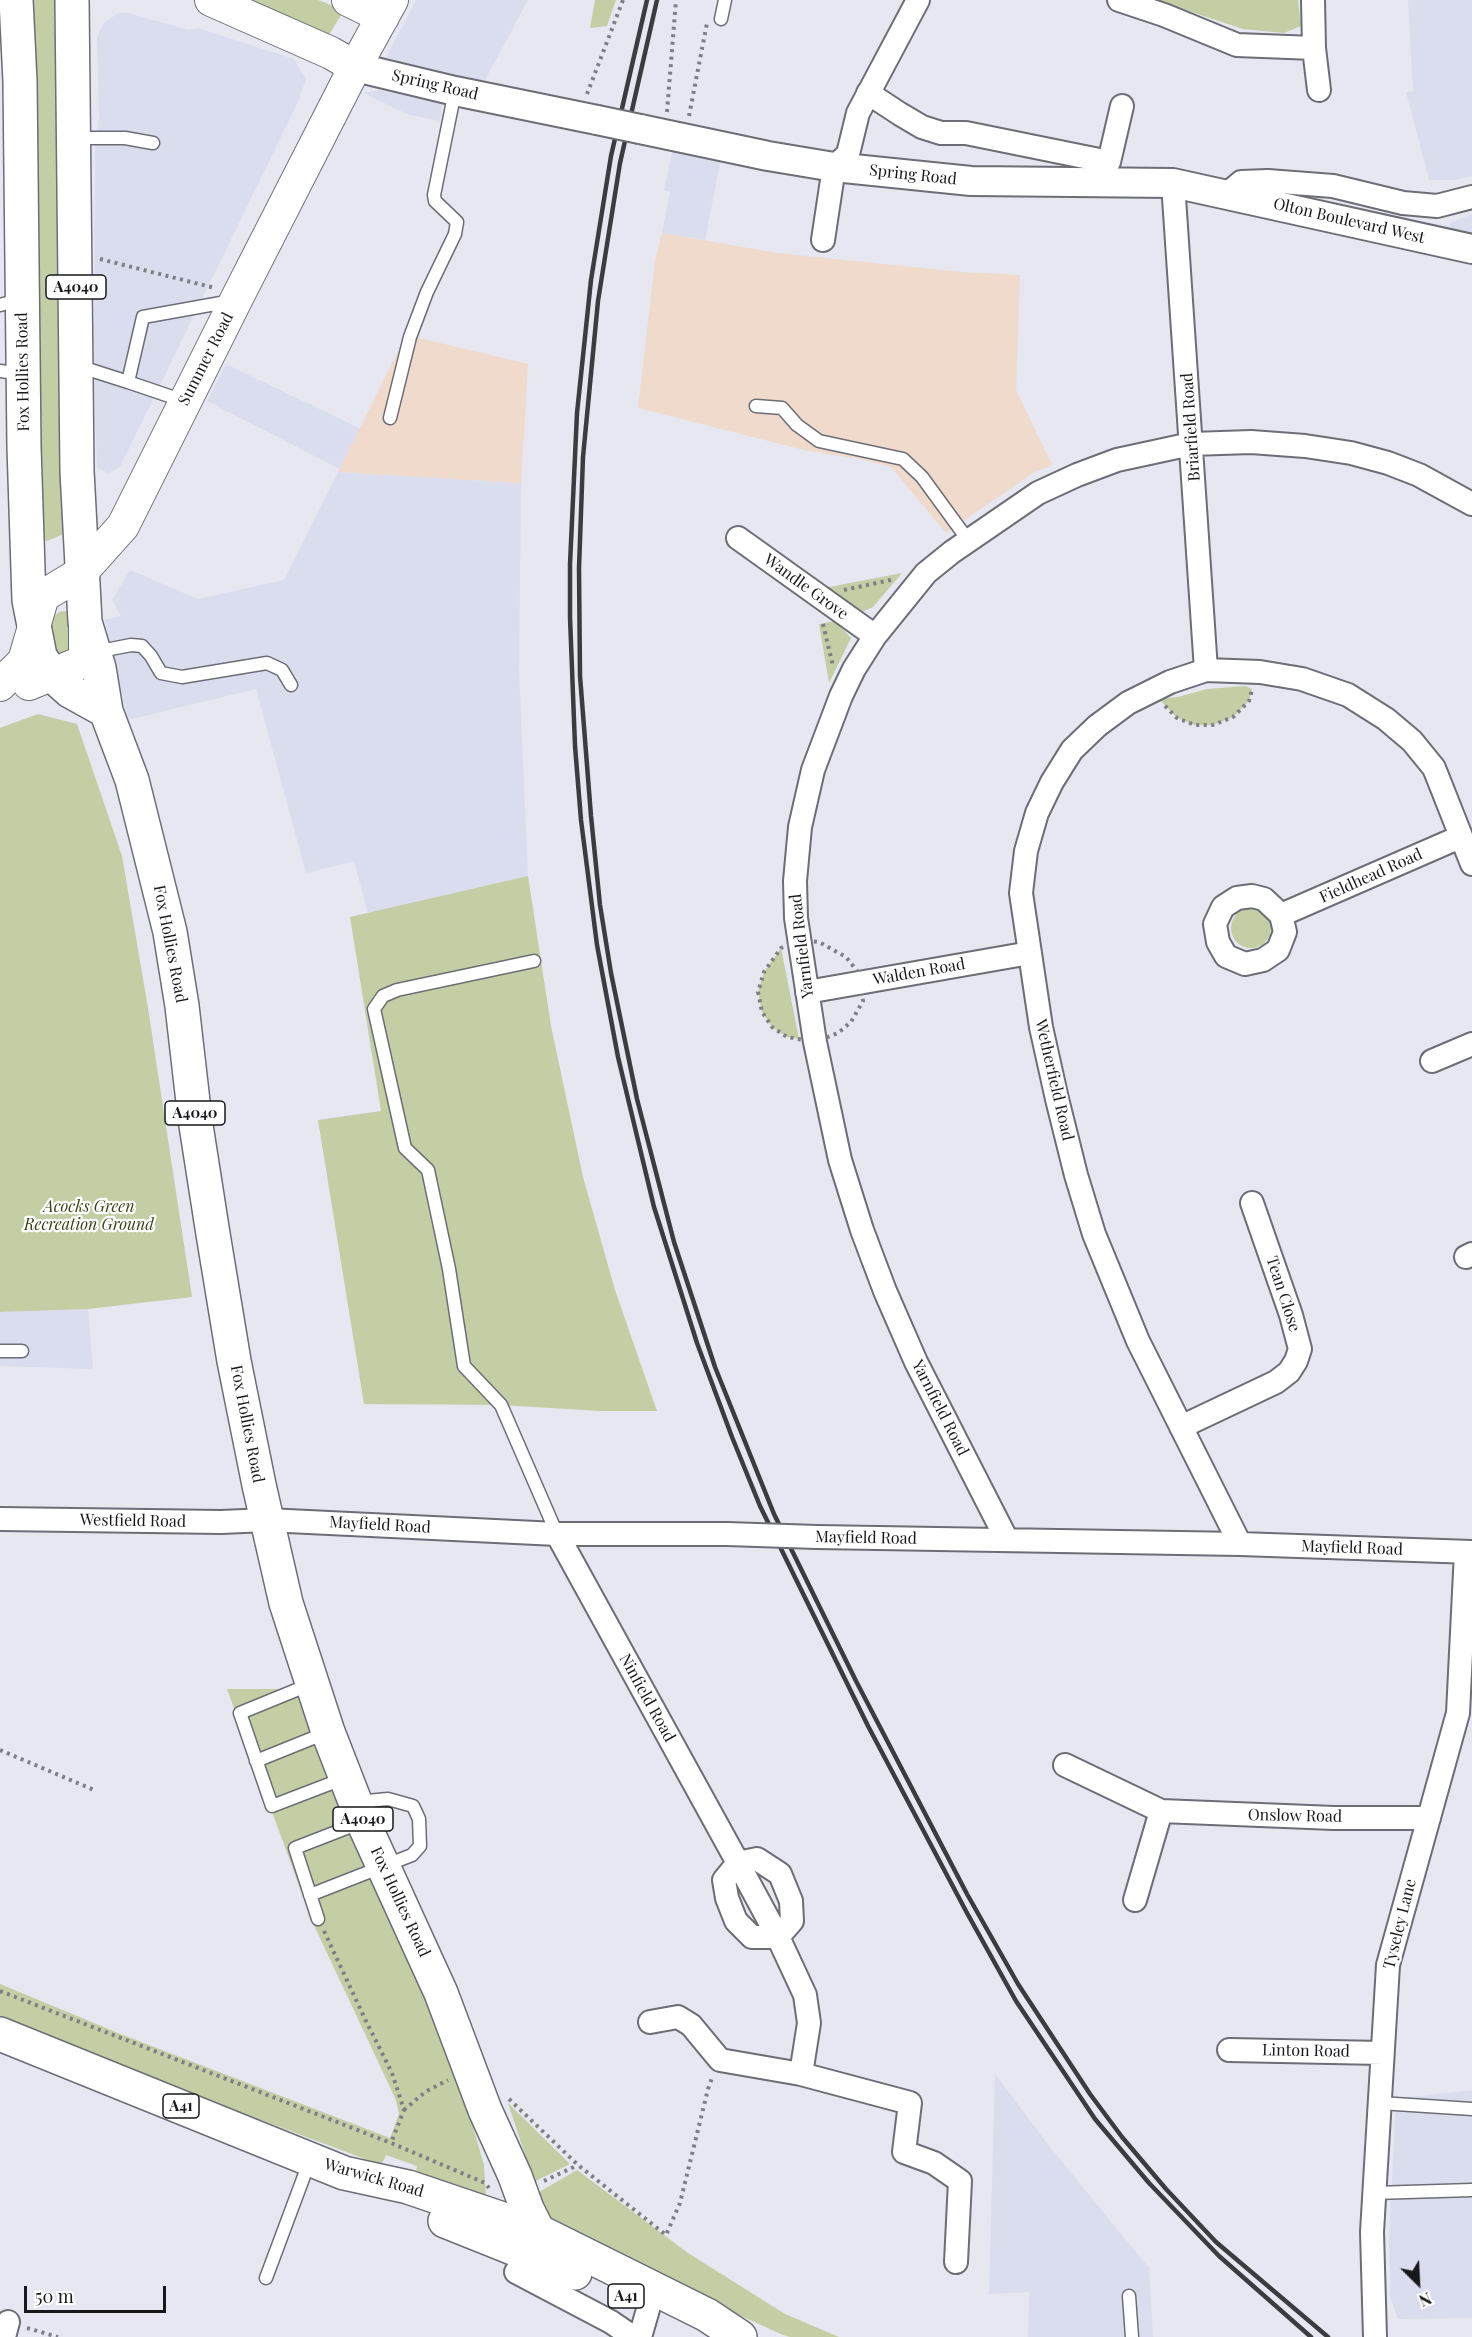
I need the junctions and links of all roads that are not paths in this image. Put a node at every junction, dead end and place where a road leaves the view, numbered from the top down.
1 (72, 0) edge
2 (211, 0) edge
3 (348, 0) edge
4 (725, 0) edge
5 (918, 0) edge
6 (1119, 0) edge
7 (1313, 0) edge
8 (388, 9) edge
9 (11, 17) edge
10 (721, 19) dead end
11 (1314, 48) junction
12 (355, 67) junction
13 (1319, 90) dead end
14 (455, 91) junction
15 (868, 93) junction
16 (1122, 106) dead end
17 (74, 138) junction
18 (153, 143) dead end
19 (834, 167) junction
20 (1173, 183) junction
21 (1227, 194) junction
22 (1472, 197) edge
23 (823, 240) dead end
24 (1472, 249) edge
25 (237, 297) junction
26 (11, 302) edge
27 (76, 365) junction
28 (12, 373) edge
29 (128, 382) junction
30 (185, 402) junction
31 (756, 406) dead end
32 (390, 418) dead end
33 (1191, 444) junction
34 (1472, 504) edge
35 (738, 538) dead end
36 (968, 540) junction
37 (81, 573) junction
38 (34, 629) junction
39 (875, 636) junction
40 (90, 637) junction
41 (1206, 670) junction
42 (51, 674) junction
43 (0, 685) edge
44 (291, 685) dead end
45 (0, 697) edge
46 (106, 711) junction
47 (1460, 837) junction
48 (1472, 864) edge
49 (1281, 915) dead end
50 (1030, 953) junction
51 (534, 961) dead end
52 (807, 992) junction
53 (1472, 1044) edge
54 (1432, 1060) dead end
55 (1252, 1203) dead end
56 (0, 1351) edge
57 (22, 1351) dead end
58 (1181, 1427) junction
59 (0, 1520) edge
60 (267, 1520) junction
61 (557, 1533) junction
62 (1007, 1540) junction
63 (1240, 1544) junction
64 (1469, 1552) edge
65 (312, 1683) junction
66 (328, 1732) junction
67 (256, 1761) junction
68 (1065, 1765) dead end
69 (355, 1801) junction
70 (1161, 1811) junction
71 (1429, 1818) junction
72 (738, 1863) junction
73 (384, 1866) junction
74 (310, 1895) junction
75 (1136, 1900) dead end
76 (318, 1919) road end
77 (778, 1937) junction
78 (650, 2022) dead end
79 (0, 2034) edge
80 (1228, 2050) dead end
81 (1382, 2053) junction
82 (801, 2074) junction
83 (1380, 2103) junction
84 (1472, 2109) edge
85 (310, 2159) junction
86 (1472, 2190) edge
87 (1374, 2193) junction
88 (517, 2226) junction
89 (956, 2262) dead end
90 (266, 2278) dead end
91 (1129, 2296) dead end
92 (649, 2306) junction
93 (633, 2337) edge
94 (640, 2337) edge
95 (737, 2337) edge
96 (1132, 2337) edge
97 (1375, 2337) edge

1 - 17 main road, Fox Hollies Road / A4040
2 - 12 main road
3 - 8 main road
4 - 10 lane
5 - 15 street
6 - 11 street
7 - 11 street
8 - 12 main road, Summer Road
9 - 26 main road, Fox Hollies Road / A4040
11 - 13 street
12 - 14 street, Spring Road
12 - 25 main road, Summer Road
14 - 19 street, Spring Road, bridge
14 - 32 lane
15 - 16 street
15 - 19 street
17 - 18 lane
17 - 27 main road, Fox Hollies Road / A4040
19 - 20 street, Spring Road
19 - 23 street
20 - 21 street, Spring Road
20 - 33 street, Briarfield Road
21 - 22 street
21 - 24 street, Olton Boulevard West
25 - 29 lane
25 - 30 main road, Summer Road
26 - 28 main road, Fox Hollies Road / A4040
27 - 29 lane
27 - 37 main road, Fox Hollies Road / A4040
28 - 38 main road, Fox Hollies Road / A4040
29 - 30 lane
30 - 37 main road, Summer Road
31 - 36 lane
33 - 34 street, Yarnfield Road
33 - 36 street, Yarnfield Road
33 - 41 street, Briarfield Road
35 - 39 street, Wandle Grove
36 - 39 street, Yarnfield Road
37 - 38 main road, Summer Road
37 - 40 main road, Fox Hollies Road / A4040
38 - 42 main road, Fox Hollies Road / A4040
38 - 43 main road, Summer Road
39 - 52 street, Yarnfield Road
40 - 42 main road
40 - 44 lane
40 - 46 main road, Fox Hollies Road / A4040
41 - 47 street
41 - 50 street, Wetherfield Road
42 - 45 main road
42 - 46 main road, Fox Hollies Road / A4040
46 - 60 main road, Fox Hollies Road / A4040
47 - 48 street
47 - 49 street, Fieldhead Road
50 - 52 street, Walden Road
50 - 58 street, Wetherfield Road
51 - 61 lane
52 - 62 street, Yarnfield Road
53 - 54 street
55 - 58 street, Tean Close
56 - 57 lane
58 - 63 street, Wetherfield Road
59 - 60 street, Westfield Road
60 - 61 street, Mayfield Road
60 - 65 main road, Fox Hollies Road / A4040
61 - 62 street, Mayfield Road, bridge
61 - 72 street, Ninfield Road
62 - 63 street, Mayfield Road
63 - 64 street, Mayfield Road
64 - 71 street, Tyseley Lane
65 - 66 main road, Fox Hollies Road / A4040
65 - 67 lane
66 - 67 lane
66 - 69 main road, Fox Hollies Road / A4040
67 - 69 lane
68 - 70 street, Onslow Road
69 - 73 main road, Fox Hollies Road / A4040
69 - 73 lane
69 - 74 lane
70 - 71 street, Onslow Road
70 - 75 street
71 - 81 street, Tyseley Lane
72 - 77 street, Ninfield Road
72 - 77 street
73 - 74 lane
73 - 88 main road, Fox Hollies Road / A4040
74 - 76 lane
77 - 82 street, Ninfield Road
78 - 82 street
79 - 85 main road, Warwick Road / A41
80 - 81 street, Linton Road
81 - 83 street, Tyseley Lane
82 - 89 street
83 - 84 lane
83 - 87 street, Tyseley Lane
85 - 88 main road, Warwick Road / A41
85 - 90 lane
86 - 87 lane
87 - 97 street, Tyseley Lane
88 - 92 main road, A41
88 - 93 street
88 - 95 main road, A41
91 - 96 lane
92 - 94 street
92 - 95 main road, A41

